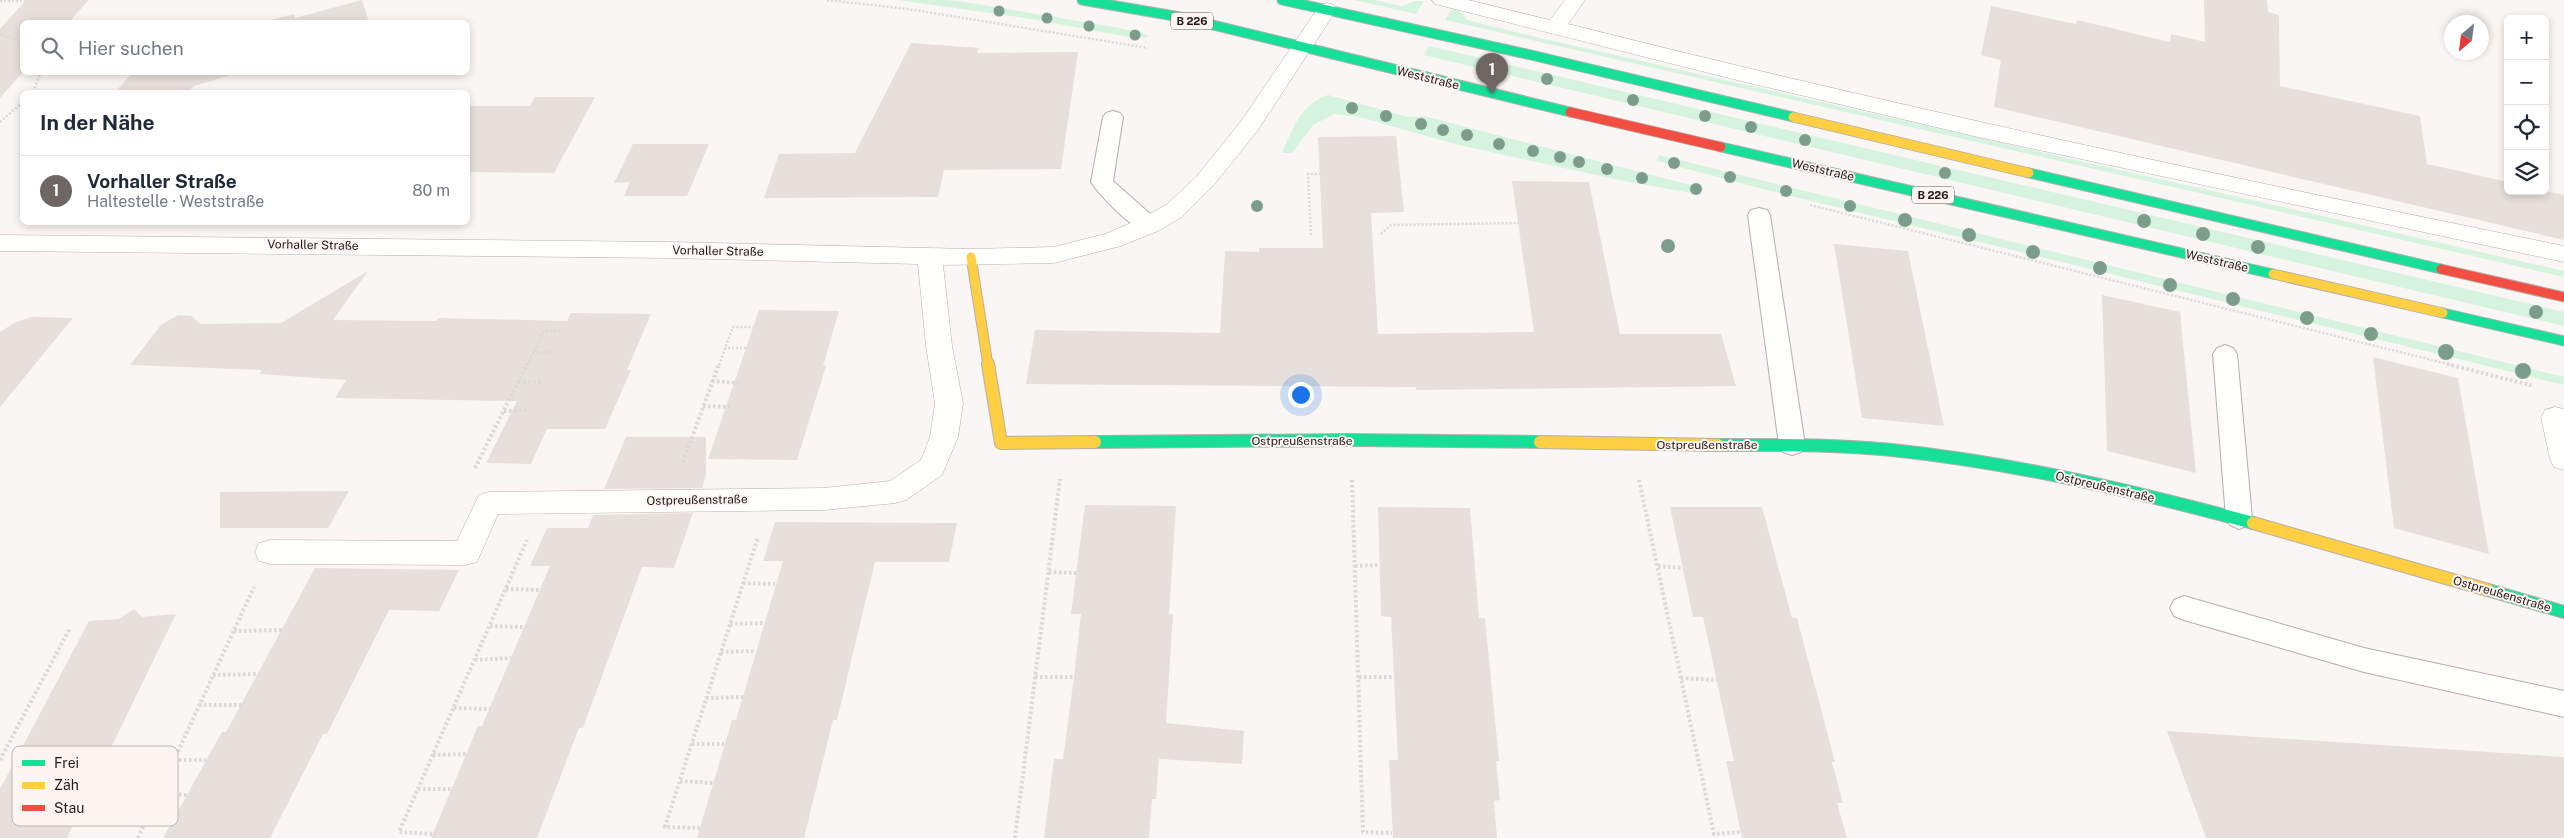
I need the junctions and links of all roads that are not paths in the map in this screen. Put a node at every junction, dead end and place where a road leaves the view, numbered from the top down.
1 (1082, 0) edge
2 (1282, 0) edge
3 (1442, 0) edge
4 (1576, 0) edge
5 (1327, 9) junction
6 (1556, 26) junction
7 (1302, 48) junction
8 (1113, 116) dead end
9 (1759, 214) dead end
10 (1149, 225) junction
11 (0, 242) edge
12 (2564, 254) edge
13 (930, 255) junction
14 (971, 257) junction
15 (2564, 297) edge
16 (2564, 341) edge
17 (2225, 354) dead end
18 (2555, 417) dead end
19 (1792, 445) junction
20 (2564, 459) edge
21 (2239, 518) junction
22 (270, 552) road end
23 (2184, 608) dead end
24 (2564, 612) edge
25 (2564, 704) edge

1 - 7 main road, Weststraße / B 226
2 - 5 main road
3 - 6 street
4 - 6 street
5 - 7 street, Vorhaller Straße
5 - 15 main road
6 - 12 street
7 - 10 street, Vorhaller Straße
7 - 16 main road, Weststraße / B 226
8 - 10 lane
9 - 19 lane
10 - 14 street, Vorhaller Straße
11 - 13 street, Vorhaller Straße
13 - 14 street, Vorhaller Straße
13 - 22 street, Ostpreußenstraße
14 - 19 main road, Ostpreußenstraße
17 - 21 lane
18 - 20 street
19 - 21 main road, Ostpreußenstraße
21 - 24 main road, Ostpreußenstraße
23 - 25 lane

